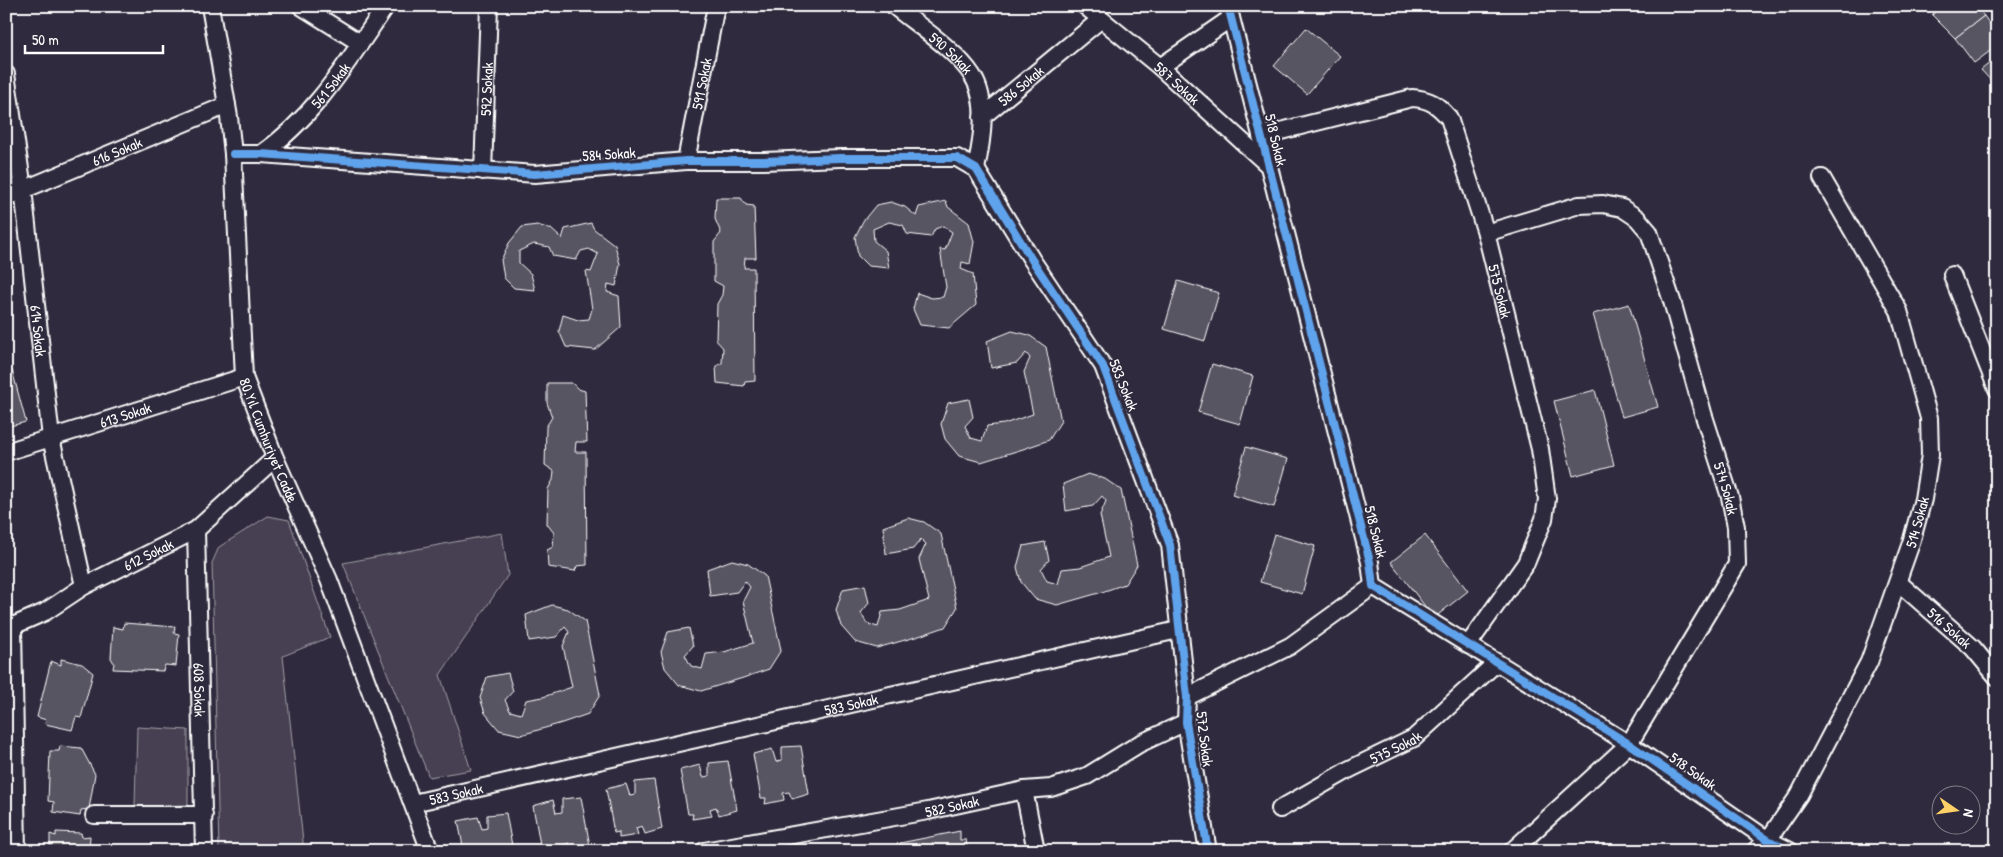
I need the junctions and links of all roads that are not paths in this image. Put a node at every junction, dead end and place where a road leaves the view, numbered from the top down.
1 (210, 6) edge
2 (302, 6) edge
3 (386, 6) edge
4 (489, 6) edge
5 (716, 6) edge
6 (894, 6) edge
7 (1084, 6) edge
8 (1229, 12) edge
9 (1100, 20) junction
10 (360, 43) junction
11 (1160, 66) junction
12 (6, 74) edge
13 (227, 105) junction
14 (982, 117) junction
15 (1261, 136) junction
16 (233, 154) junction
17 (261, 154) junction
18 (686, 161) junction
19 (1267, 164) junction
20 (483, 171) junction
21 (978, 173) junction
22 (1822, 178) dead end
23 (23, 189) junction
24 (6, 197) edge
25 (1486, 233) junction
26 (1952, 275) dead end
27 (1989, 354) edge
28 (244, 377) junction
29 (1997, 389) edge
30 (50, 438) junction
31 (6, 452) edge
32 (275, 458) junction
33 (196, 530) junction
34 (1898, 582) junction
35 (84, 586) junction
36 (1373, 586) junction
37 (10, 628) edge
38 (1178, 630) junction
39 (1468, 645) junction
40 (1496, 663) junction
41 (1997, 677) edge
42 (1186, 697) junction
43 (1186, 722) junction
44 (1629, 744) junction
45 (1024, 790) junction
46 (413, 803) junction
47 (1280, 809) dead end
48 (204, 815) junction
49 (94, 816) dead end
50 (1768, 840) junction
51 (722, 849) edge
52 (17, 851) edge
53 (204, 851) edge
54 (430, 851) edge
55 (704, 851) edge
56 (1036, 851) edge
57 (1208, 851) edge
58 (1512, 851) edge
59 (1755, 851) edge
60 (1790, 851) edge

1 - 13 street, 80.Yıl Cumhuriyet Cadde
2 - 10 street
3 - 10 street, 561 Sokak
4 - 20 street, 592 Sokak
5 - 18 street, 591 Sokak
6 - 14 street, 590 Sokak
7 - 9 street, 587 Sokak
8 - 11 street
8 - 15 street, 518 Sokak
9 - 11 street, 587 Sokak
9 - 14 street, 586 Sokak
10 - 17 street, 561 Sokak
11 - 19 street, 587 Sokak
12 - 23 street, 614 Sokak
13 - 16 street, 80.Yıl Cumhuriyet Cadde
13 - 23 street, 616 Sokak
14 - 21 street
15 - 19 street, 518 Sokak
15 - 25 street, 575 Sokak
16 - 17 street, 584 Sokak
16 - 28 street, 80.Yıl Cumhuriyet Cadde
17 - 20 street, 584 Sokak
18 - 20 street, 584 Sokak
18 - 21 street, 584 Sokak
19 - 36 street, 518 Sokak
21 - 38 street, 583 Sokak
22 - 34 street, 514 Sokak
23 - 24 street, 616 Sokak
23 - 30 street, 614 Sokak
25 - 39 street, 575 Sokak
25 - 44 street, 574 Sokak
26 - 27 street
27 - 29 street
28 - 30 street, 613 Sokak
28 - 32 street, 80.Yıl Cumhuriyet Cadde
30 - 31 street, 613 Sokak
30 - 35 street, 614 Sokak
32 - 33 street, 612 Sokak
32 - 46 street, 80.Yıl Cumhuriyet Cadde
33 - 35 street, 612 Sokak
33 - 48 street, 608 Sokak
34 - 41 street, 516 Sokak
34 - 50 street, 514 Sokak
35 - 37 street, 612 Sokak
36 - 39 street, 518 Sokak
36 - 42 street
37 - 52 street
38 - 42 street, 572 Sokak
38 - 46 street, 583 Sokak
39 - 40 street, 518 Sokak
40 - 44 street, 518 Sokak
40 - 47 street, 575 Sokak
42 - 43 street, 572 Sokak
43 - 45 street, 582 Sokak
43 - 57 street, 572 Sokak
44 - 50 street, 518 Sokak
44 - 58 street, 574 Sokak
45 - 51 street, 582 Sokak
45 - 56 street
46 - 54 street, 80.Yıl Cumhuriyet Cadde
48 - 49 street
48 - 53 street, 608 Sokak
50 - 59 street, 514 Sokak
50 - 60 street, 518 Sokak
51 - 55 street, 582 Sokak

